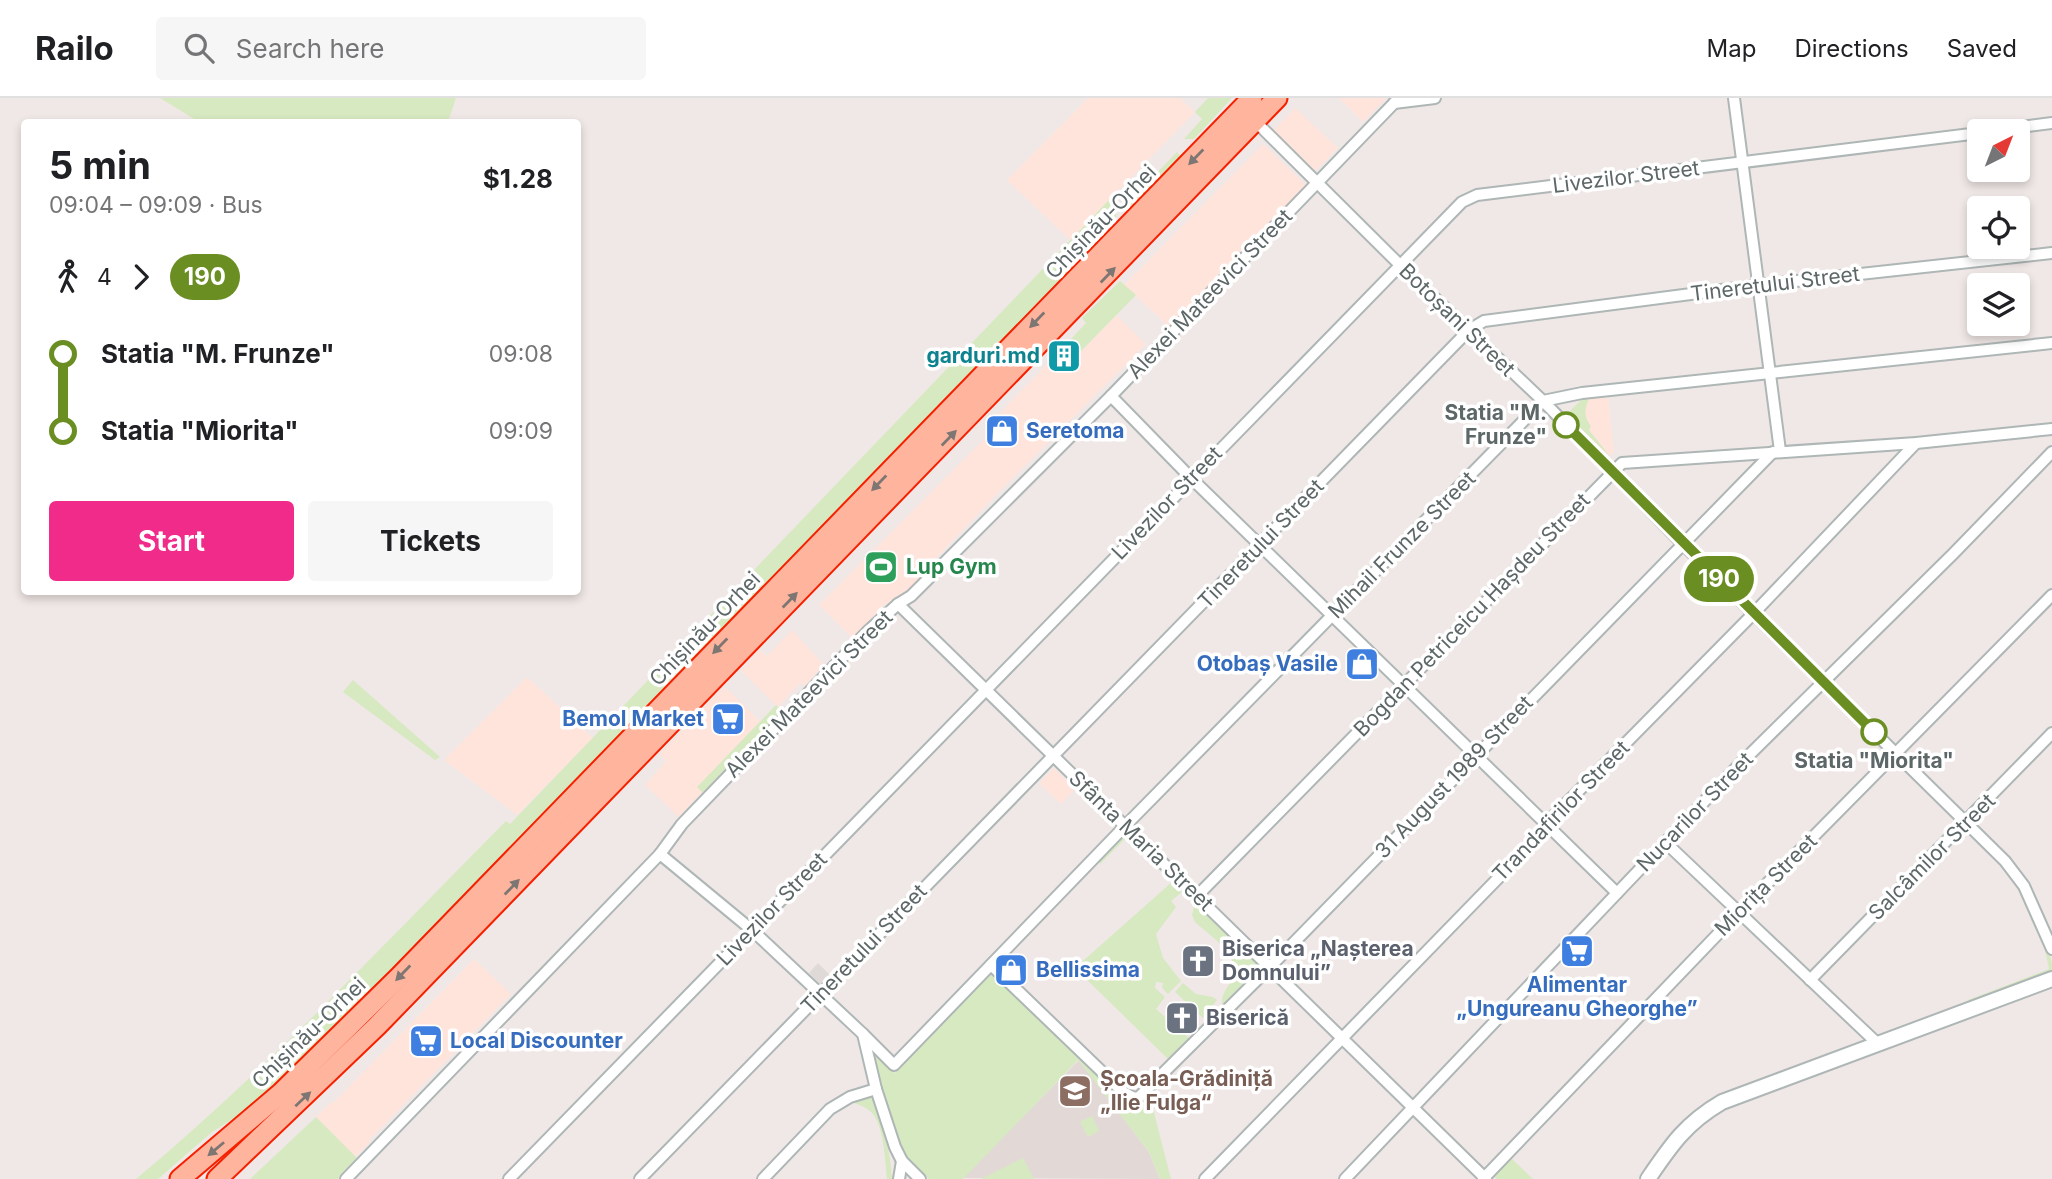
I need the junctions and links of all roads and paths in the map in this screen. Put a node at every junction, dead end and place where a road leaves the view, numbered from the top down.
1 (1252, 98) edge
2 (1277, 98) edge
3 (1435, 98) edge
4 (1734, 98) edge
5 (1397, 101) edge
6 (1256, 122) junction
7 (2052, 123) edge
8 (2030, 126) edge
9 (1967, 134) edge
10 (1742, 163) junction
11 (1318, 183) junction
12 (2052, 253) edge
13 (1400, 265) junction
14 (1760, 285) junction
15 (1469, 330) junction
16 (2052, 343) edge
17 (1772, 374) junction
18 (1111, 396) junction
19 (1543, 401) junction
20 (2052, 429) edge
21 (1916, 443) junction
22 (1776, 452) junction
23 (2052, 452) edge
24 (1612, 472) junction
25 (1191, 478) junction
26 (1683, 544) junction
27 (1260, 545) junction
28 (2052, 595) edge
29 (898, 604) junction
30 (1754, 613) junction
31 (1332, 615) junction
32 (1824, 682) junction
33 (1405, 684) junction
34 (985, 689) junction
35 (2052, 733) edge
36 (1895, 753) junction
37 (1476, 754) junction
38 (1054, 755) junction
39 (1967, 822) junction
40 (1546, 824) junction
41 (1126, 825) junction
42 (1666, 843) junction
43 (660, 854) junction
44 (1617, 893) junction
45 (1197, 896) junction
46 (1739, 912) junction
47 (752, 930) junction
48 (2052, 949) edge
49 (991, 965) junction
50 (1270, 967) junction
51 (2052, 979) edge
52 (1810, 980) junction
53 (820, 994) junction
54 (863, 1034) junction
55 (1342, 1038) junction
56 (1878, 1044) junction
57 (876, 1090) junction
58 (1413, 1108) junction
59 (902, 1161) junction
60 (1485, 1178) edge
61 (180, 1179) edge
62 (217, 1179) edge
63 (346, 1179) edge
64 (509, 1179) edge
65 (640, 1179) edge
66 (763, 1179) edge
67 (899, 1179) edge
68 (920, 1179) edge
69 (1205, 1179) edge
70 (1345, 1179) edge
71 (1648, 1179) edge

1 -> 61 highway, Chișinău-Orhei
2 - 6 highway, Chișinău-Orhei
3 - 5 street
4 - 10 street
5 - 11 street, Alexei Mateevici Street
6 - 11 street, Botoșani Street
62 -> 6 highway, Chișinău-Orhei
7 - 8 street
9 - 10 street, Livezilor Street
10 - 13 street, Livezilor Street
10 - 14 street
11 - 13 street, Botoșani Street
11 - 18 street, Alexei Mateevici Street
12 - 14 street, Tineretului Street
13 - 15 street, Botoșani Street
13 - 25 street, Livezilor Street
14 - 15 street, Tineretului Street
14 - 17 street
15 - 19 street, Botoșani Street
15 - 27 street, Tineretului Street
16 - 17 street
17 - 19 street
17 - 22 street
18 - 25 street
18 - 29 street, Alexei Mateevici Street
19 - 24 street, Botoșani Street
19 - 31 street, Mihail Frunze Street
20 - 21 street, Bogdan Petriceicu Hașdeu Street
21 - 22 street, Bogdan Petriceicu Hașdeu Street
21 - 30 street, Trandafirilor Street
22 - 24 street, Bogdan Petriceicu Hașdeu Street
22 - 26 street, 31 August 1989 Street
23 - 32 street, Nucarilor Street
24 - 26 street, Botoșani Street
24 - 33 street, Bogdan Petriceicu Hașdeu Street
25 - 27 street
25 - 34 street, Livezilor Street
26 - 30 street, Botoșani Street
26 - 37 street, 31 August 1989 Street
27 - 31 street
27 - 38 street, Tineretului Street
28 - 36 street, Miorița Street
29 - 34 street, Sfânta Maria Street
29 - 43 street, Alexei Mateevici Street
30 - 32 street, Botoșani Street
30 - 40 street, Trandafirilor Street
31 - 33 street
31 - 41 street, Mihail Frunze Street
32 - 36 street, Botoșani Street
32 - 42 street, Nucarilor Street
33 - 37 street
33 - 45 street, Bogdan Petriceicu Hașdeu Street
34 - 38 street, Sfânta Maria Street
34 - 47 street, Livezilor Street
35 - 39 street, Salcâmilor Street
36 - 39 street, Botoșani Street
36 - 46 street, Miorița Street
37 - 40 street
37 - 50 street, 31 August 1989 Street
38 - 41 street, Sfânta Maria Street
38 - 53 street, Tineretului Street
39 - 48 street, Botoșani Street
39 - 52 street, Salcâmilor Street
40 - 44 street
40 - 55 street, Trandafirilor Street
41 - 45 street, Sfânta Maria Street
41 - 49 street, Mihail Frunze Street
42 - 44 street, Nucarilor Street
42 - 46 street
43 - 47 street
43 - 63 street, Alexei Mateevici Street
44 - 58 street, Nucarilor Street
45 - 50 street, Sfânta Maria Street
46 - 52 street
46 - 60 street, Miorița Street
47 - 53 street
47 - 64 street, Livezilor Street
49 - 50 street, 31 August 1989 Street
49 - 54 street, Mihail Frunze Street
50 - 55 street, Sfânta Maria Street
51 - 56 street
52 - 56 street
53 - 54 street
53 - 65 street, Tineretului Street
54 - 57 street
55 - 58 street, Sfânta Maria Street
55 - 69 street, Trandafirilor Street
56 - 71 street
57 - 59 street
57 - 66 street
58 - 60 street, Sfânta Maria Street
58 - 70 street, Nucarilor Street
59 - 67 street
59 - 68 street

